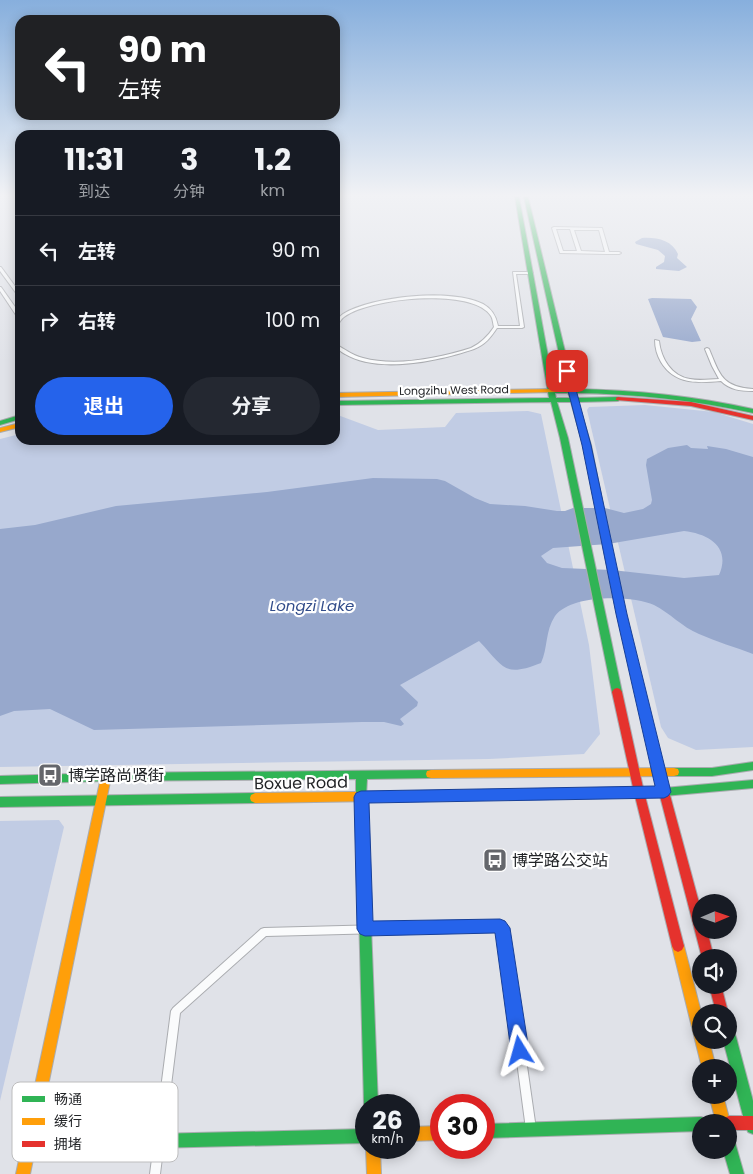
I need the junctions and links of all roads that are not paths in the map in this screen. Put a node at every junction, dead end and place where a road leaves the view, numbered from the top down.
1 (527, 252) edge
2 (539, 252) edge
3 (560, 252) edge
4 (579, 252) joint
5 (607, 253) joint
6 (619, 253) dead end
7 (0, 268) edge
8 (531, 273) junction
9 (0, 288) edge
10 (15, 289) edge
11 (15, 310) edge
12 (340, 320) edge
13 (496, 327) junction
14 (656, 341) dead end
15 (340, 349) edge
16 (706, 349) dead end
17 (720, 380) junction
18 (753, 390) edge
19 (340, 395) edge
20 (553, 395) junction
21 (573, 395) junction
22 (340, 403) edge
23 (753, 411) edge
24 (753, 418) edge
25 (15, 419) edge
26 (0, 424) edge
27 (15, 426) edge
28 (0, 430) edge
29 (753, 766) edge
30 (635, 772) junction
31 (659, 773) junction
32 (362, 774) junction
33 (106, 776) junction
34 (0, 780) edge
35 (753, 784) edge
36 (639, 792) junction
37 (664, 792) junction
38 (361, 797) junction
39 (101, 800) junction
40 (0, 802) edge
41 (365, 929) junction
42 (706, 949) edge
43 (693, 1004) edge
44 (732, 1049) edge
45 (42, 1082) edge
46 (167, 1082) edge
47 (372, 1094) edge
48 (737, 1123) edge
49 (692, 1124) edge
50 (753, 1124) edge
51 (531, 1129) junction
52 (495, 1131) edge
53 (355, 1136) edge
54 (178, 1141) edge
55 (373, 1159) edge
56 (732, 1159) edge
57 (374, 1174) edge
58 (736, 1174) edge

1 - 8 main road
2 - 21 main road
3 - 4 street
4 - 5 street
5 - 6 street
7 - 10 street
8 - 13 street
8 - 20 main road
9 - 11 street
12 - 13 street
13 - 15 street
14 - 17 street
16 - 17 street
17 - 18 street
19 - 20 main road, Longzihu West Road
20 - 21 main road, Longzihu West Road
20 - 22 main road, Longzihu West Road
20 - 30 main road
21 - 23 main road
21 - 24 main road
21 - 31 main road
25 - 26 main road
27 - 28 main road
29 - 31 main road, Boxue Road
30 - 31 main road, Boxue Road
30 - 32 main road, Boxue Road
30 - 36 main road
31 - 37 main road
32 - 33 main road, Boxue Road
32 - 38 main road
33 - 34 main road, Boxue Road
33 - 39 main road
35 - 37 main road, Boxue Road
36 - 37 main road, Boxue Road
36 - 38 main road, Boxue Road
36 - 43 main road
37 - 42 main road
38 - 39 main road, Boxue Road
38 - 41 main road
39 - 40 main road, Boxue Road
39 - 45 main road
41 - 46 street
41 - 47 main road
41 - 51 street
44 - 50 main road
48 - 50 main road
49 - 51 main road
51 - 52 main road
53 - 54 main road
55 - 57 main road
56 - 58 main road

